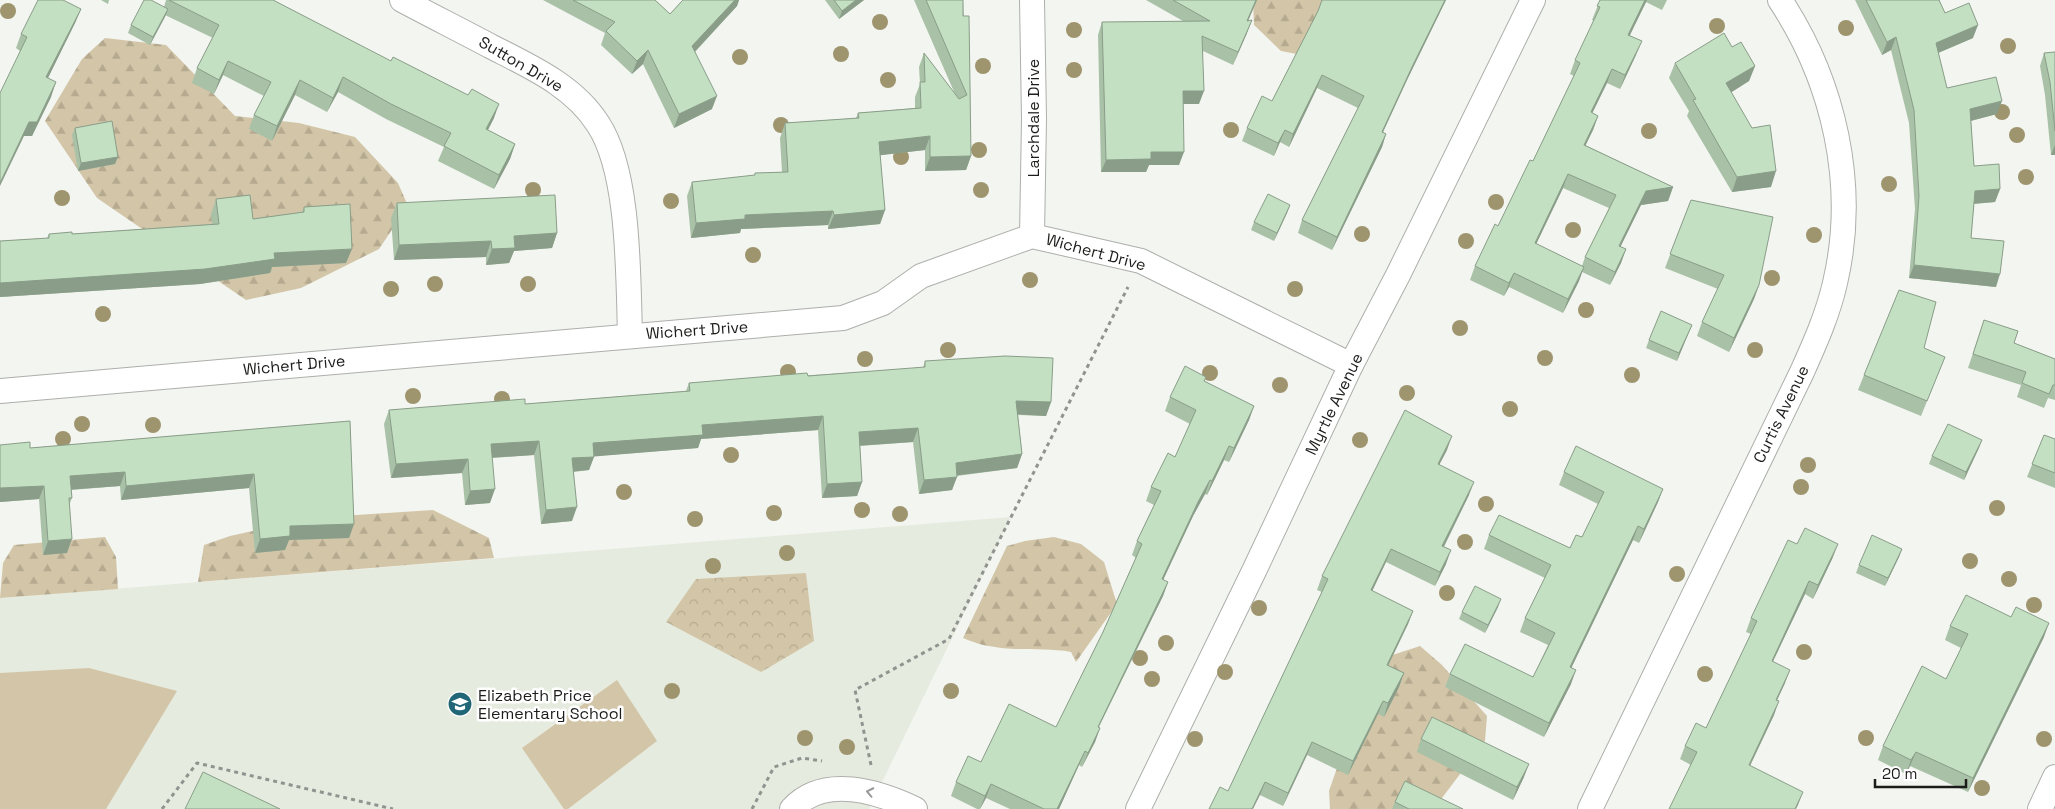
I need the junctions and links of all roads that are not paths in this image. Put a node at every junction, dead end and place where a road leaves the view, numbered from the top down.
1 (402, 0) edge
2 (1032, 0) edge
3 (1533, 0) edge
4 (1780, 0) edge
5 (1032, 236) junction
6 (630, 335) junction
7 (1351, 366) junction
8 (0, 391) edge
9 (2055, 777) edge
10 (792, 809) edge
11 (916, 809) edge
12 (1138, 809) edge
13 (1590, 809) edge
14 (2040, 809) edge

1 - 6 street, Sutton Drive
2 - 5 street, Larchdale Drive
3 - 7 street, Myrtle Avenue
4 - 13 street, Curtis Avenue
5 - 6 street, Wichert Drive
5 - 7 street, Wichert Drive
6 - 8 street, Wichert Drive
7 - 12 street, Myrtle Avenue
9 - 14 street
11 -> 10 street

